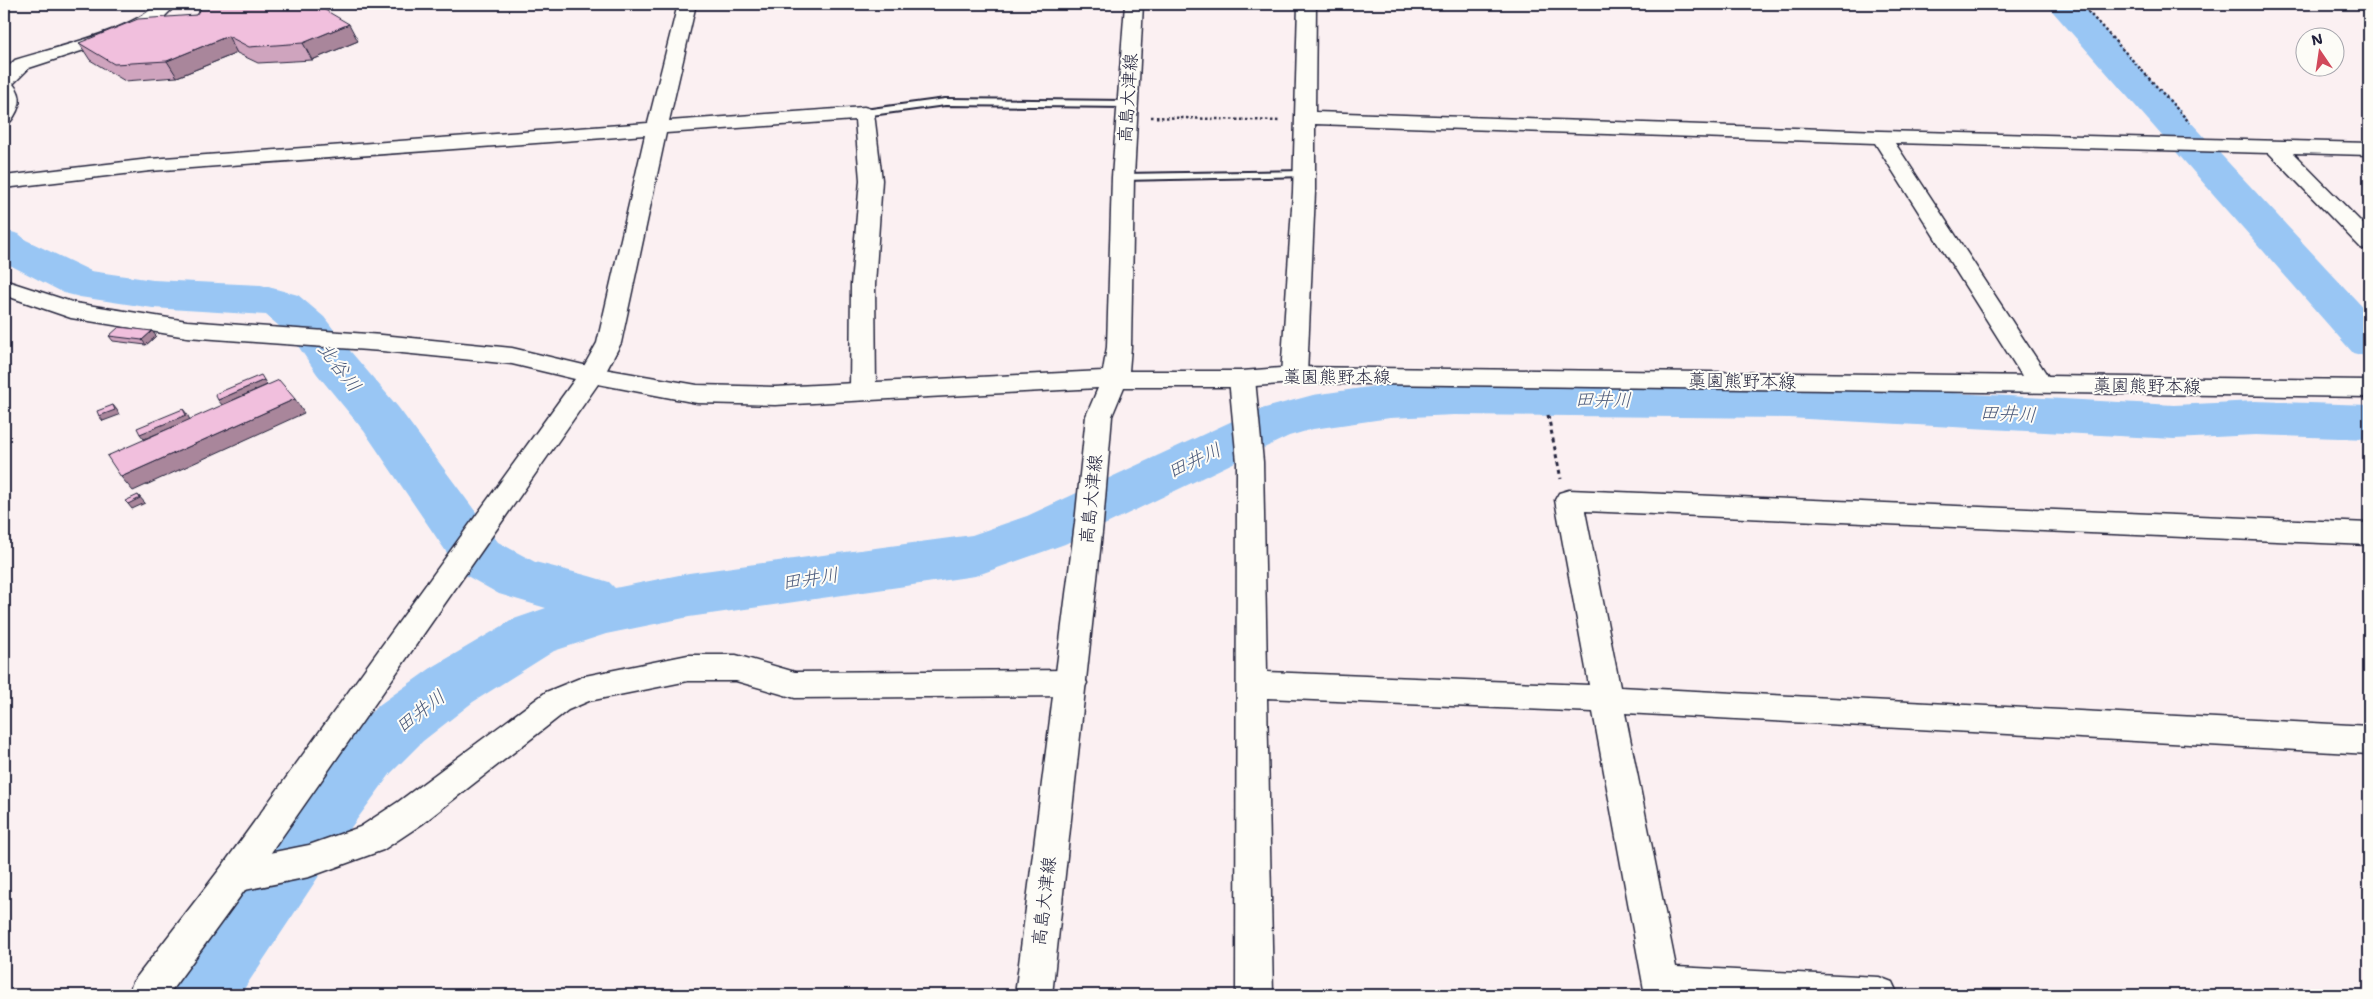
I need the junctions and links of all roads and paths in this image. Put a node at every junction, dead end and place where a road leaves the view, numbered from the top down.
1 (168, 4) edge
2 (687, 4) edge
3 (1134, 4) edge
4 (1307, 4) edge
5 (2080, 4) edge
6 (4, 82) edge
7 (4, 86) edge
8 (1126, 110) junction
9 (864, 113) junction
10 (4, 117) edge
11 (1306, 118) junction
12 (657, 128) junction
13 (1881, 137) junction
14 (2212, 145) junction
15 (2274, 146) junction
16 (2369, 149) edge
17 (1304, 174) junction
18 (1123, 177) junction
19 (4, 182) edge
20 (2369, 243) edge
21 (4, 287) edge
22 (592, 375) junction
23 (1294, 375) junction
24 (1115, 379) junction
25 (1242, 379) junction
26 (2040, 384) junction
27 (2369, 389) edge
28 (863, 390) junction
29 (1548, 415) dead end
30 (1569, 500) junction
31 (2369, 534) edge
32 (1070, 684) junction
33 (1252, 684) junction
34 (1607, 699) junction
35 (2369, 740) edge
36 (247, 874) junction
37 (1662, 990) edge
38 (146, 995) edge
39 (1033, 995) edge
40 (1254, 995) edge
41 (1879, 995) edge

1 - 6 street
2 - 12 street
3 - 8 street, 高島大津線
4 - 11 street
5 - 14 path
7 - 10 street
8 - 9 lane
8 - 11 path
8 - 18 street, 高島大津線
9 - 12 street
9 - 28 street
11 - 13 street
11 - 17 street
12 - 19 street
12 - 22 street
13 - 14 street
13 - 26 street
14 - 15 street
15 - 16 street
15 - 20 street
17 - 18 lane
17 - 23 street
18 - 24 street, 高島大津線
21 - 22 street, 藁園熊野本線
22 - 28 street, 藁園熊野本線
22 - 36 street
23 - 25 street, 藁園熊野本線
23 - 26 street, 藁園熊野本線
24 - 25 street, 藁園熊野本線
24 - 28 street, 藁園熊野本線
24 - 32 street, 高島大津線
25 - 33 street
26 - 27 street, 藁園熊野本線
29 - 30 path
30 - 31 street
30 - 34 street
32 - 36 street
32 - 39 street, 高島大津線
33 - 34 street
33 - 40 street
34 - 35 street
34 - 37 street
36 - 38 street
37 - 41 street

